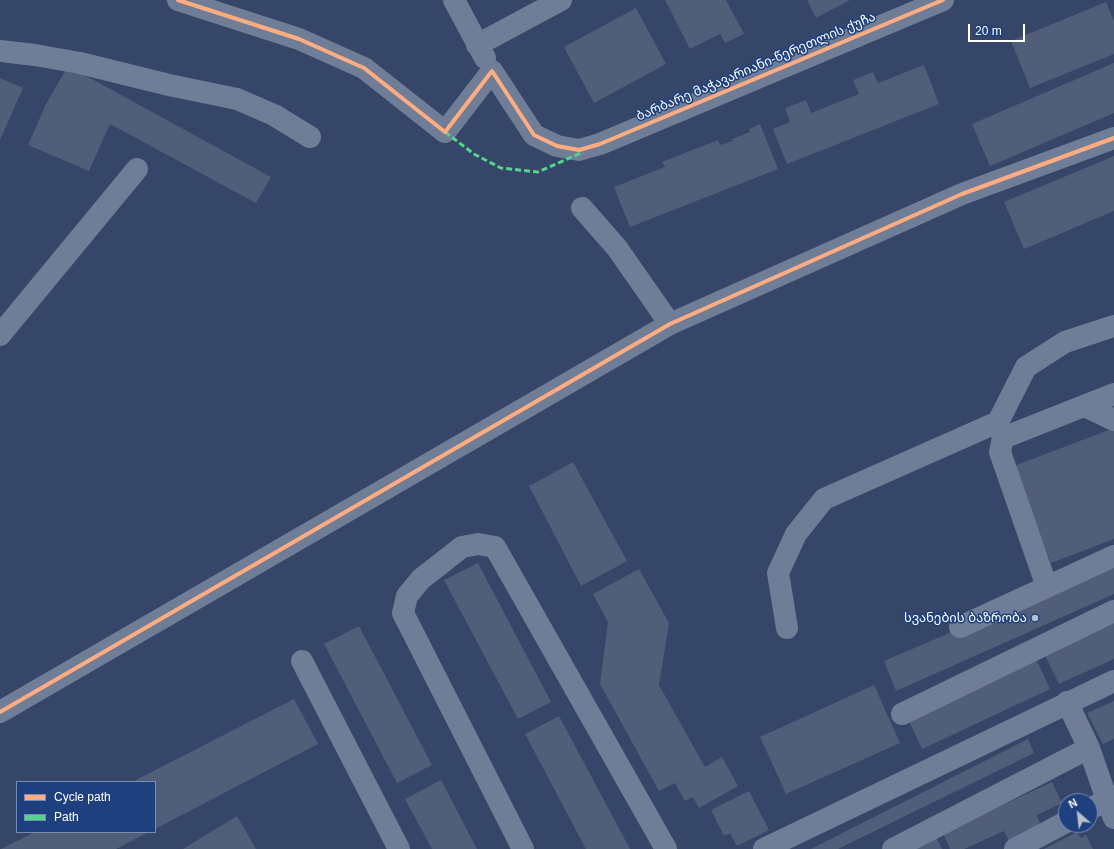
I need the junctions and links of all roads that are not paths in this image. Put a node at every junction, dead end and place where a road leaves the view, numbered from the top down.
1 (178, 0) edge
2 (454, 0) edge
3 (561, 0) edge
4 (943, 0) edge
5 (477, 46) junction
6 (0, 51) edge
7 (492, 71) junction
8 (310, 137) dead end
9 (1114, 138) edge
10 (137, 168) dead end
11 (582, 208) dead end
12 (670, 324) junction
13 (1114, 326) edge
14 (0, 335) edge
15 (1114, 394) edge
16 (1085, 406) junction
17 (1114, 420) edge
18 (1001, 430) junction
19 (1114, 556) edge
20 (1047, 587) junction
21 (1114, 610) edge
22 (960, 627) dead end
23 (787, 628) dead end
24 (302, 661) dead end
25 (1114, 681) edge
26 (1067, 702) junction
27 (0, 712) edge
28 (902, 714) dead end
29 (1089, 748) junction
30 (1104, 809) edge
31 (1058, 826) edge
32 (398, 849) edge
33 (523, 849) edge
34 (666, 849) edge
35 (764, 849) edge
36 (892, 849) edge
37 (1014, 849) edge

1 - 7 street
2 - 5 street, ბარბარე მაჭავარიანი-წერეთლის ქუჩა
3 - 5 street
4 - 7 street, ბარბარე მაჭავარიანი-წერეთლის ქუჩა
5 - 7 street, ბარბარე მაჭავარიანი-წერეთლის ქუჩა
6 - 8 street
9 - 12 street
10 - 14 street
11 - 12 street
12 - 27 street
13 - 18 street
15 - 16 street
16 - 17 street
16 - 18 street
18 - 20 street
18 - 23 street
19 - 20 street
20 - 22 street
21 - 28 street
24 - 32 street
25 - 26 street
26 - 29 street
26 - 35 street
29 - 30 street
29 - 36 street
31 - 37 street
33 - 34 street

